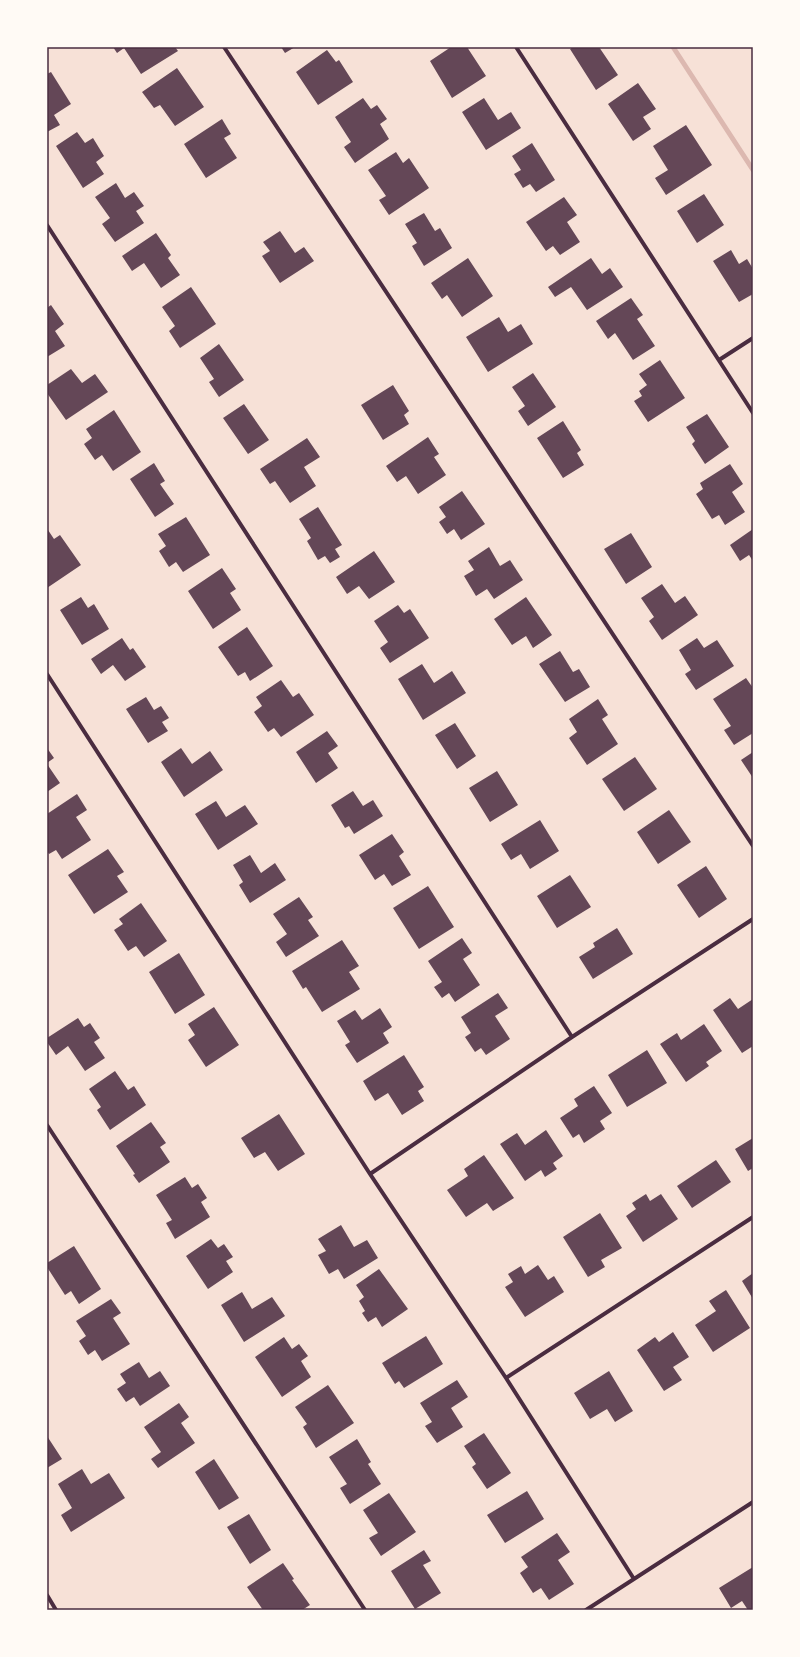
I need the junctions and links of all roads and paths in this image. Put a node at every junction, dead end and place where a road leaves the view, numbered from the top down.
1 (224, 47) edge
2 (516, 47) edge
3 (47, 225) edge
4 (753, 338) edge
5 (719, 360) junction
6 (753, 413) edge
7 (47, 674) edge
8 (753, 846) edge
9 (753, 919) edge
10 (572, 1037) junction
11 (47, 1125) edge
12 (370, 1174) junction
13 (753, 1217) edge
14 (506, 1378) junction
15 (753, 1502) edge
16 (634, 1578) junction
17 (47, 1595) edge
18 (56, 1610) edge
19 (366, 1610) edge
20 (586, 1610) edge

1 - 8 street
2 - 5 street
3 - 10 street
4 - 5 street
5 - 6 street
7 - 12 street
9 - 10 street
10 - 12 street
11 - 19 street
12 - 14 street
13 - 14 street
14 - 16 street
15 - 16 street
16 - 20 street
17 - 18 street

